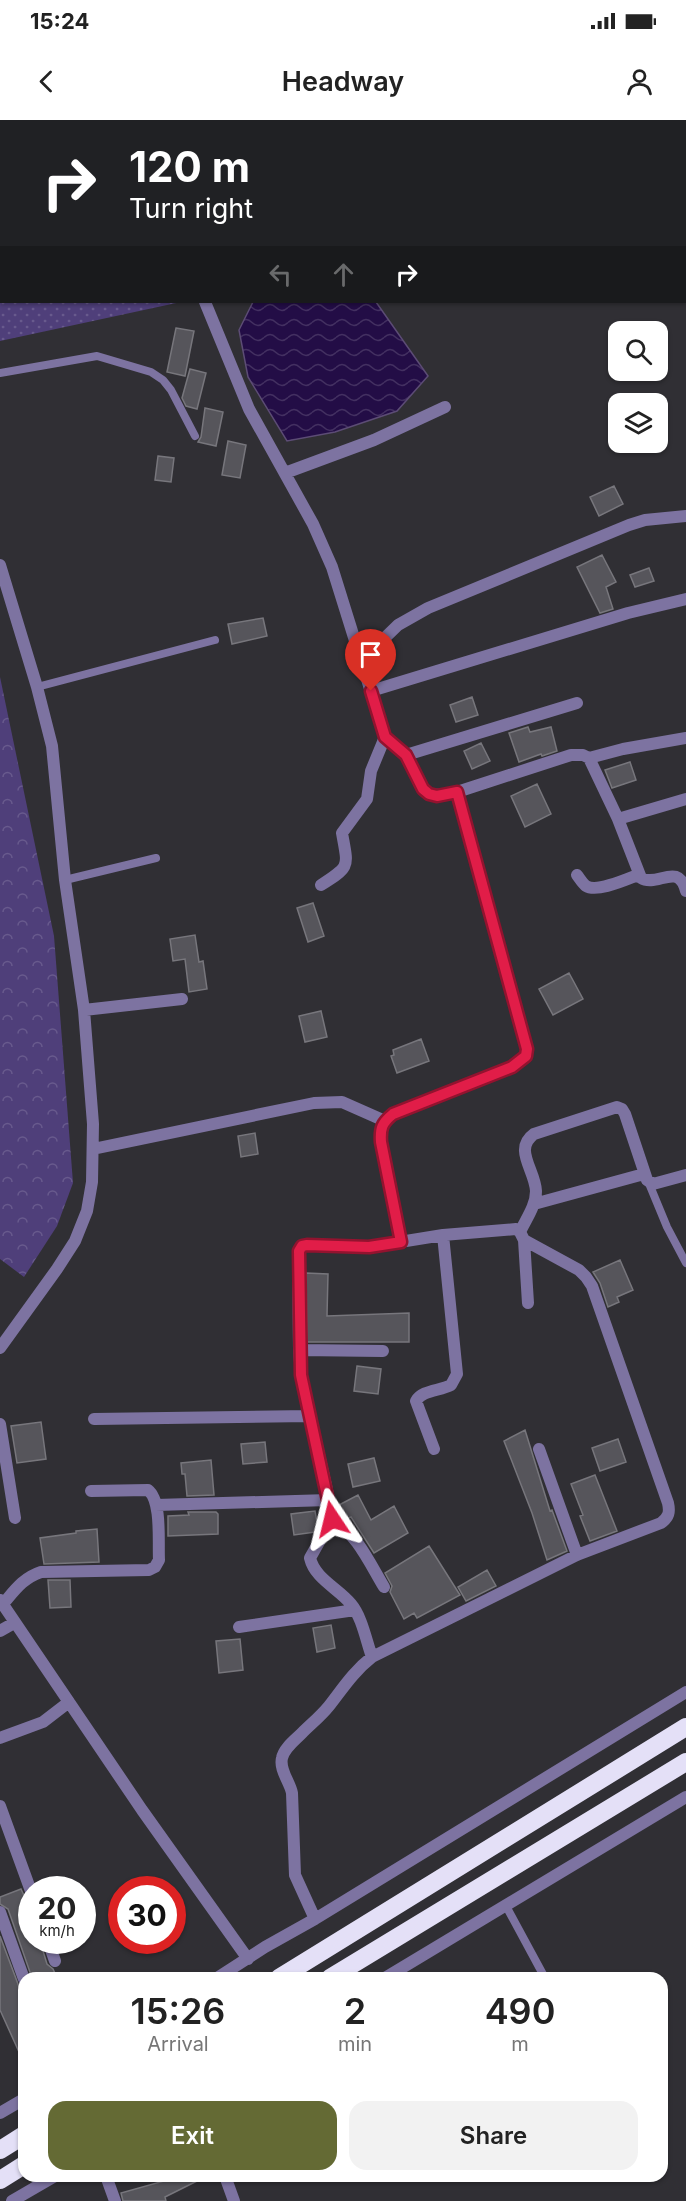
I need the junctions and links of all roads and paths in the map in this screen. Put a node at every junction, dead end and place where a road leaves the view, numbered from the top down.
1 (205, 303) edge
2 (0, 373) edge
3 (445, 406) dead end
4 (195, 436) dead end
5 (285, 473) junction
6 (686, 516) edge
7 (0, 565) edge
8 (686, 599) edge
9 (215, 640) dead end
10 (362, 660) junction
11 (37, 687) junction
12 (371, 691) junction
13 (578, 703) dead end
14 (385, 737) junction
15 (686, 738) edge
16 (406, 755) junction
17 (590, 758) junction
18 (457, 792) junction
19 (686, 799) edge
20 (618, 819) junction
21 (156, 858) dead end
22 (577, 875) dead end
23 (638, 875) junction
24 (65, 880) junction
25 (321, 885) dead end
26 (686, 891) edge
27 (182, 999) dead end
28 (84, 1010) junction
29 (385, 1120) junction
30 (93, 1149) junction
31 (686, 1175) edge
32 (646, 1177) junction
33 (534, 1204) junction
34 (443, 1235) junction
35 (522, 1236) junction
36 (401, 1242) junction
37 (686, 1263) edge
38 (528, 1304) dead end
39 (0, 1348) edge
40 (299, 1350) junction
41 (383, 1351) dead end
42 (310, 1416) junction
43 (94, 1419) dead end
44 (0, 1424) edge
45 (434, 1449) dead end
46 (539, 1449) dead end
47 (91, 1491) dead end
48 (329, 1500) junction
49 (156, 1504) junction
50 (15, 1518) dead end
51 (332, 1519) junction
52 (577, 1555) junction
53 (384, 1587) dead end
54 (1, 1602) edge
55 (355, 1610) junction
56 (14, 1623) junction
57 (239, 1627) dead end
58 (0, 1631) edge
59 (372, 1657) junction
60 (686, 1692) edge
61 (69, 1702) junction
62 (686, 1727) edge
63 (0, 1738) edge
64 (686, 1762) edge
65 (686, 1797) edge
66 (0, 1806) edge
67 (25, 1876) edge
68 (506, 1906) junction
69 (0, 1912) edge
70 (315, 1919) junction
71 (53, 1954) edge
72 (248, 1959) junction
73 (55, 1961) dead end
74 (21, 1972) edge
75 (227, 1972) edge
76 (289, 1972) edge
77 (340, 1972) edge
78 (395, 1972) edge
79 (542, 1972) edge
80 (18, 2102) edge
81 (0, 2113) edge
82 (18, 2139) edge
83 (0, 2150) edge
84 (18, 2169) edge
85 (0, 2180) edge
86 (44, 2182) edge
87 (108, 2182) edge
88 (227, 2182) edge
89 (12, 2201) edge
90 (115, 2201) edge
91 (234, 2201) edge

1 - 5 street
2 - 4 lane
3 - 5 street
5 - 10 street
6 - 10 street
7 - 11 street
8 - 12 street
9 - 11 lane
10 - 12 street
11 - 24 street
12 - 14 street
13 - 16 street
14 - 16 street
14 - 25 street
15 - 17 street
16 - 18 street
17 - 18 street
17 - 20 street
18 - 29 street
19 - 20 street
20 - 23 street
21 - 24 lane
22 - 23 street
23 - 26 street
24 - 28 street
27 - 28 street
28 - 30 street
29 - 30 street
29 - 36 street
30 - 39 street
31 - 32 street
32 - 33 street
32 - 33 street
32 - 37 lane
33 - 35 street
34 - 35 street
34 - 36 street
34 - 45 street
35 - 38 street
35 - 52 street
36 - 40 street
40 - 41 street
40 - 42 street
42 - 43 street
42 - 48 street
44 - 50 street
46 - 52 street
47 - 49 street
48 - 49 street
48 - 51 street
49 - 54 street
51 - 53 street
51 - 55 street
52 - 59 street
54 - 56 street
55 - 57 street
55 - 59 street
56 - 58 street
56 - 61 street
59 - 70 street
60 - 70 street
61 - 63 street
61 - 72 street
62 - 76 highway
64 - 77 highway
65 - 68 street
66 - 67 street
68 - 78 street
68 - 79 lane
69 - 74 street
70 - 72 street
71 - 73 street
72 - 75 street
80 - 81 street
82 - 83 highway
84 - 85 highway
86 - 89 street
87 - 90 street
88 - 91 street

